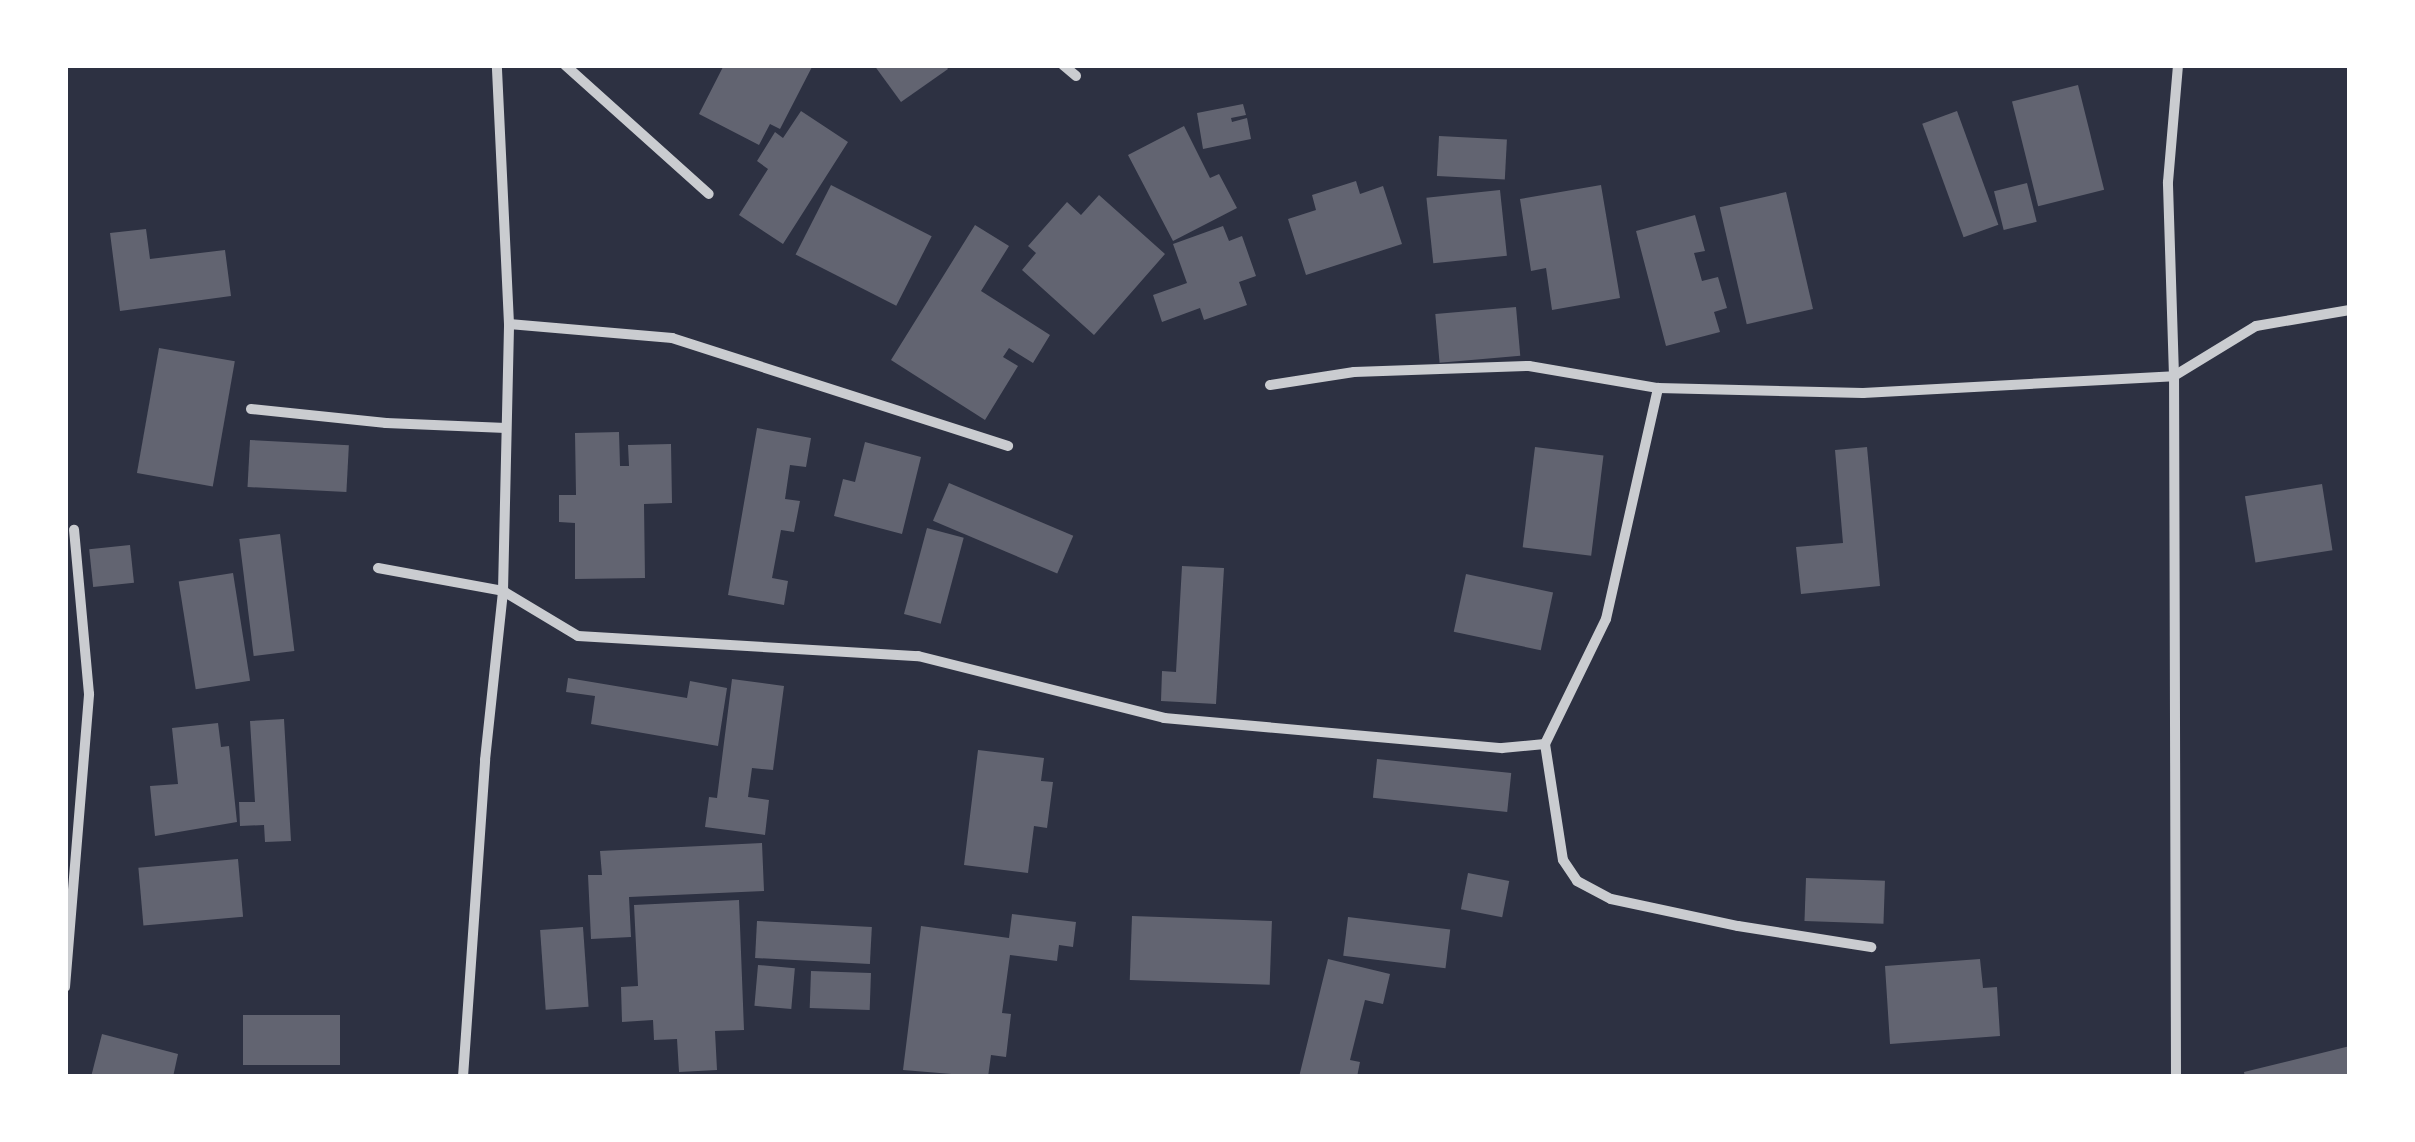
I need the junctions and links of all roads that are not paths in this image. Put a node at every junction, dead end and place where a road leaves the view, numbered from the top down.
1 (498, 65) edge
2 (564, 65) edge
3 (1063, 65) edge
4 (2178, 65) edge
5 (1076, 76) dead end
6 (709, 194) dead end
7 (2350, 310) edge
8 (508, 324) junction
9 (2174, 376) junction
10 (1270, 385) dead end
11 (1658, 388) junction
12 (251, 410) dead end
13 (506, 428) junction
14 (1008, 446) dead end
15 (74, 530) dead end
16 (378, 568) dead end
17 (502, 591) junction
18 (1545, 744) junction
19 (66, 912) edge
20 (1871, 947) dead end
21 (65, 988) edge
22 (466, 1077) edge
23 (2176, 1077) edge

1 - 8 street
2 - 6 street
3 - 5 street
4 - 9 street
7 - 9 street
8 - 13 street
8 - 14 street
9 - 11 street
9 - 23 street
10 - 11 street
11 - 18 street
12 - 13 street
13 - 17 street
15 - 19 street
16 - 17 street
17 - 18 street
17 - 22 street
18 - 20 street
19 - 21 street

